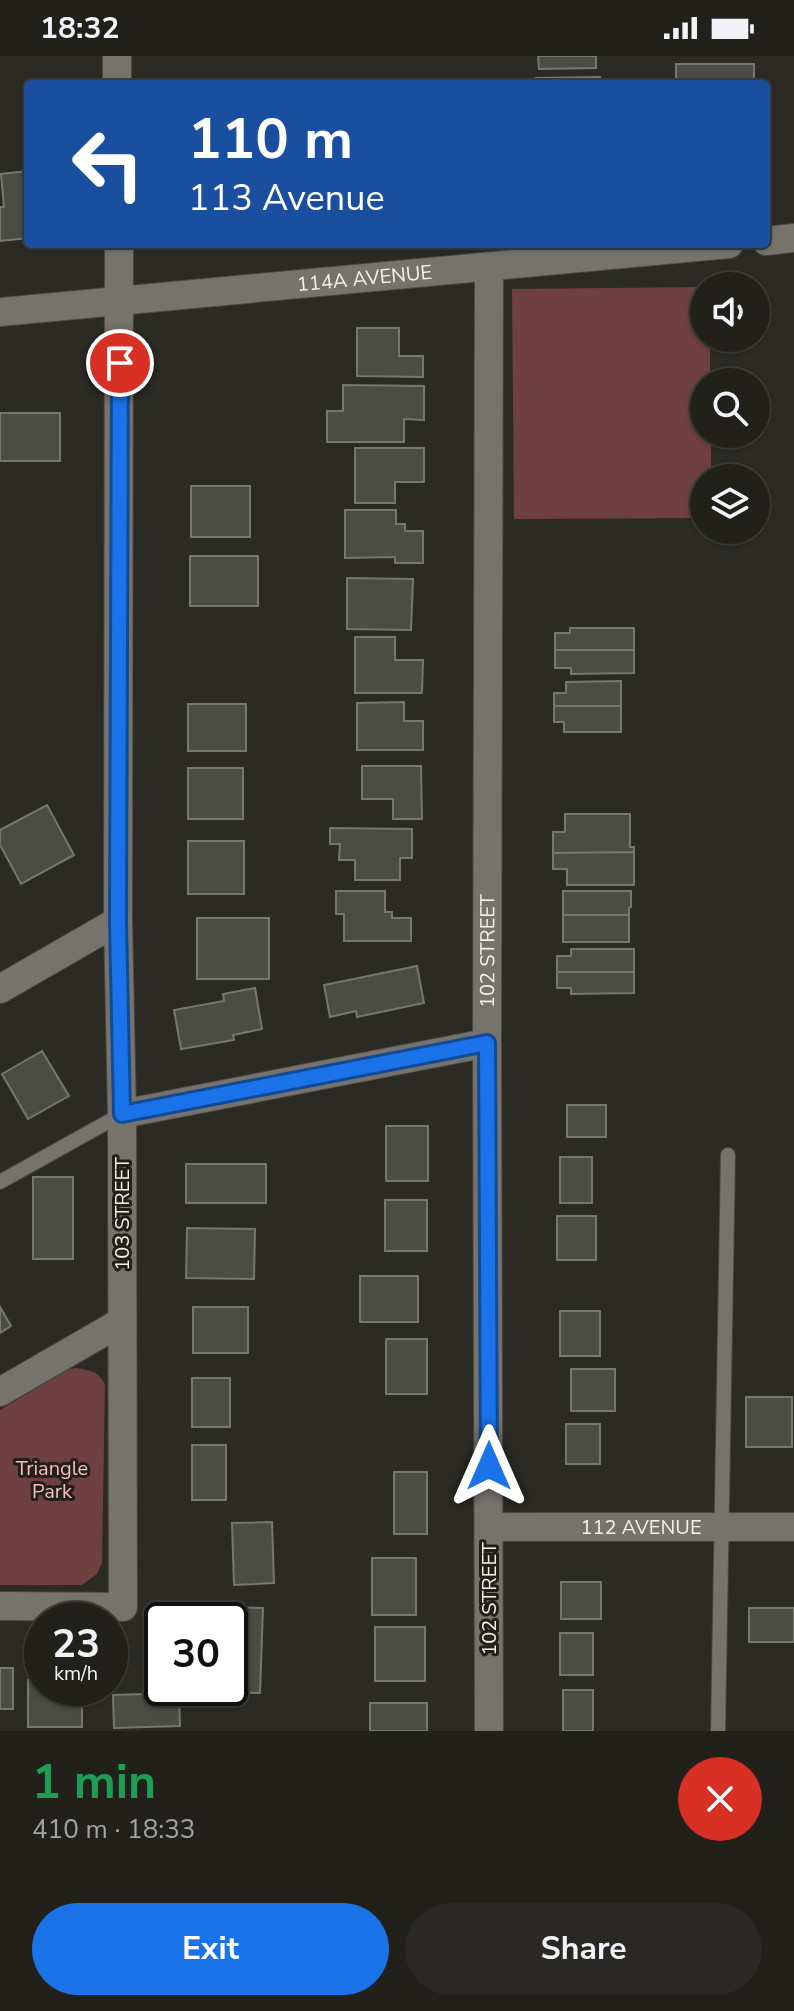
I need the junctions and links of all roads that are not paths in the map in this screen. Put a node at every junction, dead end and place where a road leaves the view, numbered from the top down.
1 (117, 56) edge
2 (117, 80) edge
3 (794, 238) edge
4 (770, 241) edge
5 (119, 248) edge
6 (687, 248) edge
7 (489, 267) junction
8 (120, 301) junction
9 (0, 312) edge
10 (118, 921) junction
11 (0, 989) edge
12 (487, 1043) junction
13 (122, 1114) junction
14 (728, 1155) dead end
15 (0, 1182) edge
16 (121, 1322) junction
17 (0, 1392) edge
18 (489, 1527) junction
19 (721, 1527) junction
20 (794, 1527) edge
21 (0, 1606) edge
22 (489, 1731) edge
23 (718, 1731) edge

1 - 2 street
3 - 4 street
5 - 8 street, 103 STREET
6 - 7 street, 114A AVENUE
7 - 8 street, 114A AVENUE
7 - 12 street, 102 STREET
8 - 9 street, 114A AVENUE
8 - 10 street, 103 STREET
10 - 11 street
10 - 13 street, 103 STREET
12 - 13 street
12 - 18 street, 102 STREET
13 - 15 lane
13 - 16 street, 103 STREET
14 - 19 lane
16 - 17 street
16 - 21 street, 103 STREET
18 - 19 street, 112 AVENUE
18 - 22 street, 102 STREET
19 - 20 street, 112 AVENUE
19 - 23 lane

